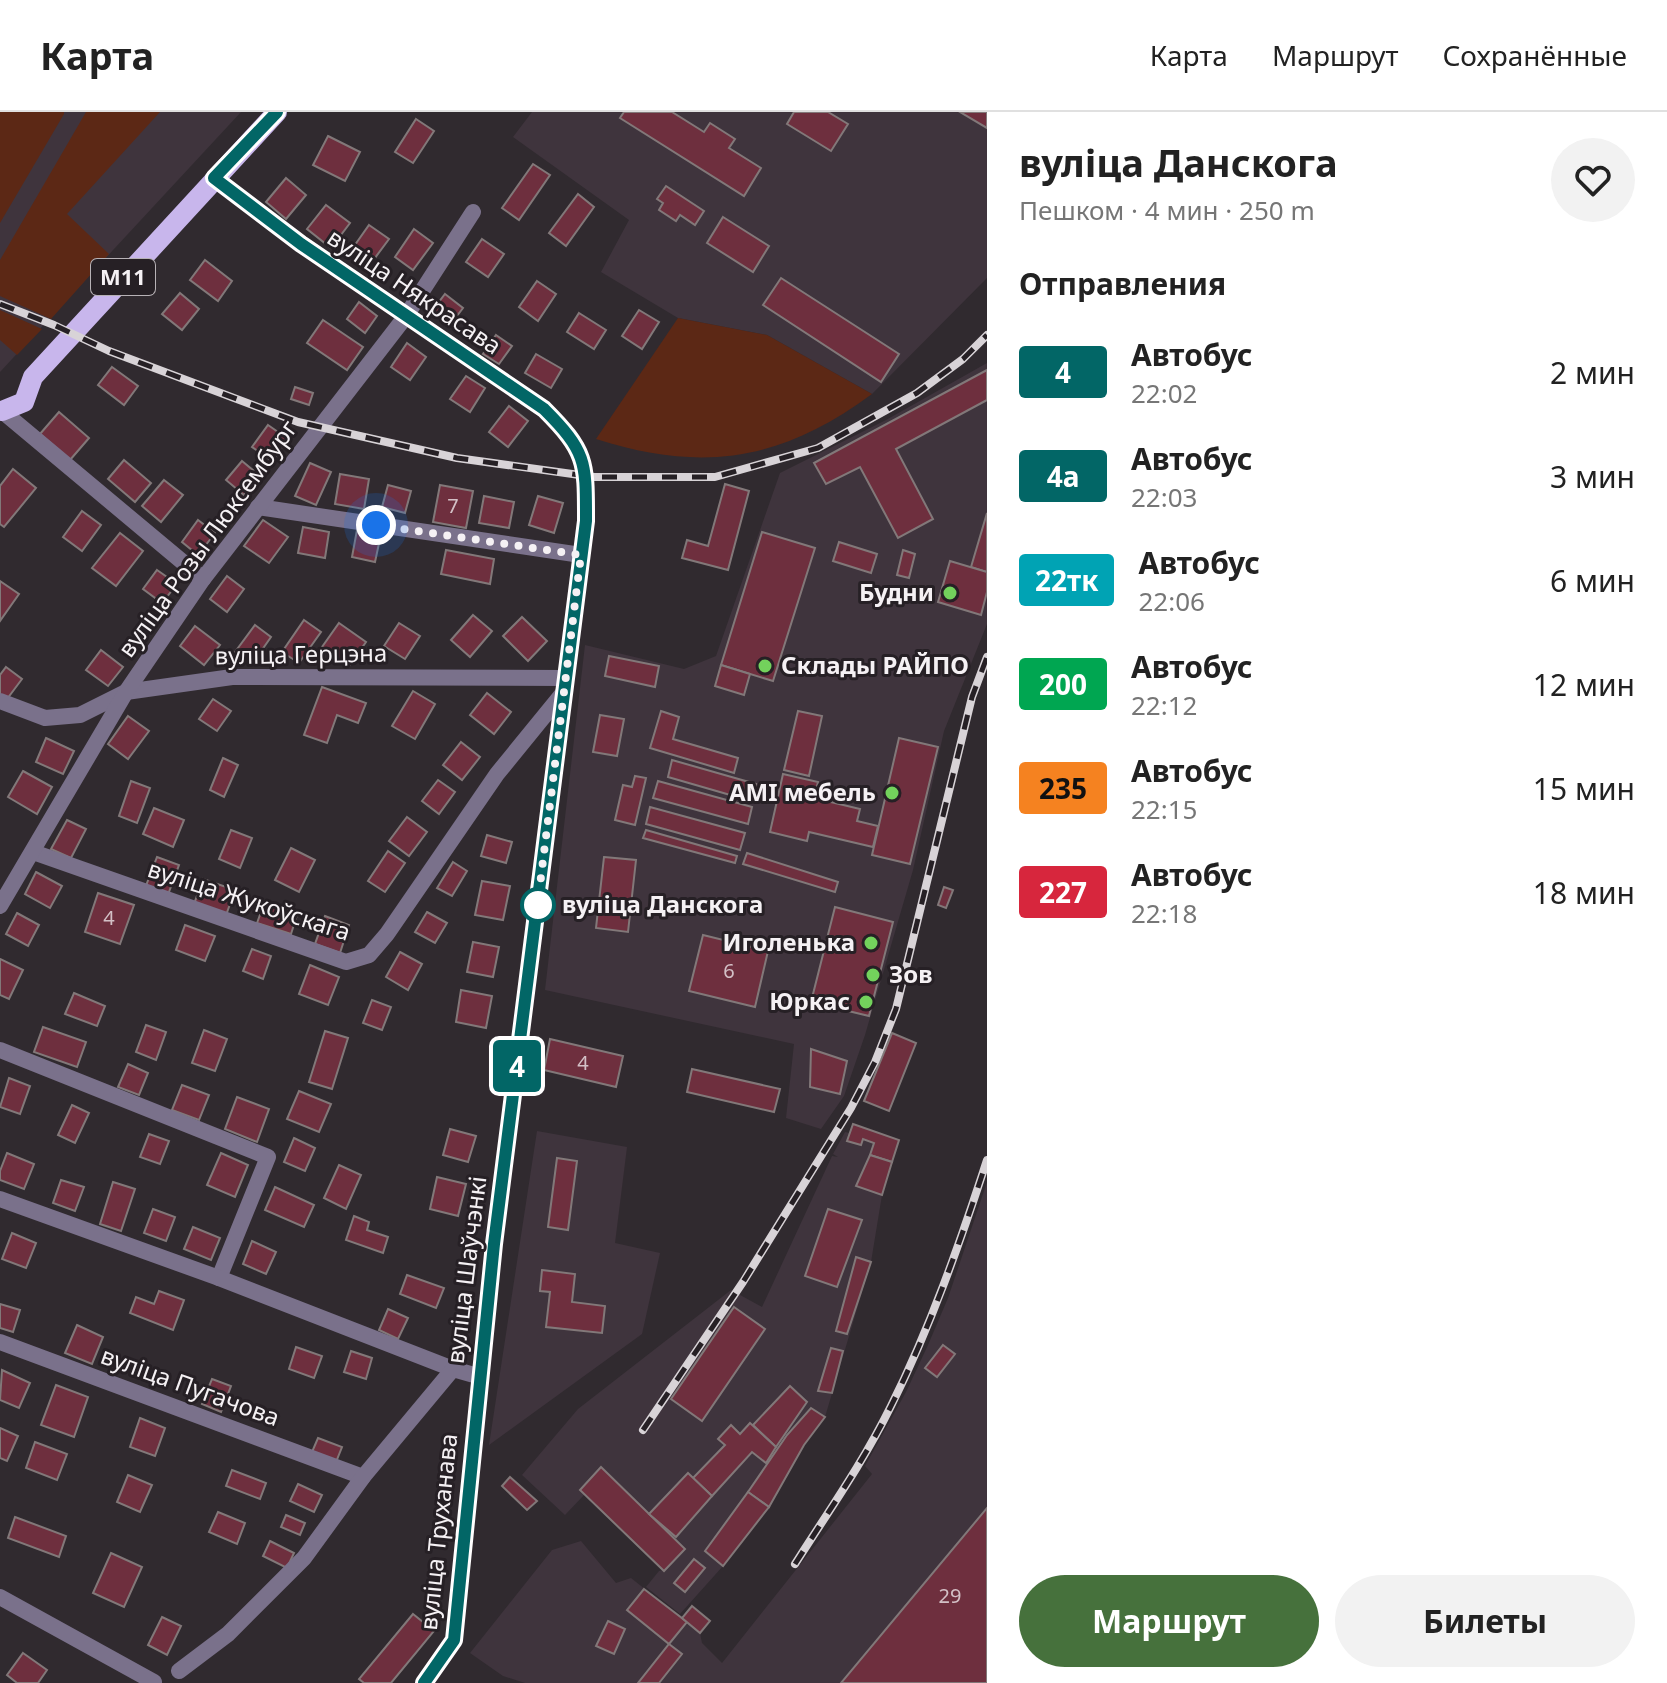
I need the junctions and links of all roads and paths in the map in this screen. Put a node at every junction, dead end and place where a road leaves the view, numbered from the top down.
1 (277, 112) edge
2 (214, 178) junction
3 (473, 212) dead end
4 (406, 316) junction
5 (1, 412) edge
6 (580, 452) joint
7 (258, 507) junction
8 (581, 555) junction
9 (203, 579) junction
10 (564, 686) junction
11 (126, 692) junction
12 (0, 701) edge
13 (33, 852) junction
14 (0, 906) edge
15 (0, 1050) edge
16 (0, 1199) edge
17 (219, 1278) junction
18 (0, 1342) edge
19 (453, 1369) junction
20 (481, 1377) junction
21 (363, 1477) junction
22 (0, 1597) edge
23 (179, 1671) dead end
24 (154, 1682) edge
25 (424, 1683) edge

1 - 2 main road, М11
2 - 4 main road, вуліца Някрасава
2 - 5 main road, М11
3 - 4 street, вуліца Розы Люксембург
4 - 6 main road, вуліца Някрасава
4 - 7 street, вуліца Розы Люксембург
5 - 9 street
6 - 8 main road, вуліца Шаўчэнкі
7 - 8 street
7 - 9 street, вуліца Розы Люксембург
8 - 10 main road, вуліца Шаўчэнкі
9 - 11 street, вуліца Розы Люксембург
10 - 11 street, вуліца Герцэна
10 - 13 street, вуліца Жукоўскага
10 - 20 main road, вуліца Шаўчэнкі
11 - 12 street, вуліца Герцэна
11 - 13 street, вуліца Розы Люксембург
13 - 14 street, вуліца Розы Люксембург
15 - 17 street
16 - 17 street
17 - 19 street
18 - 21 street, вуліца Пугачова
19 - 20 street, вуліца Шаўчэнкі
19 - 21 street, вуліца Шаўчэнкі
20 - 25 main road, вуліца Труханава
21 - 23 street, вуліца Шаўчэнкі
22 - 24 street

